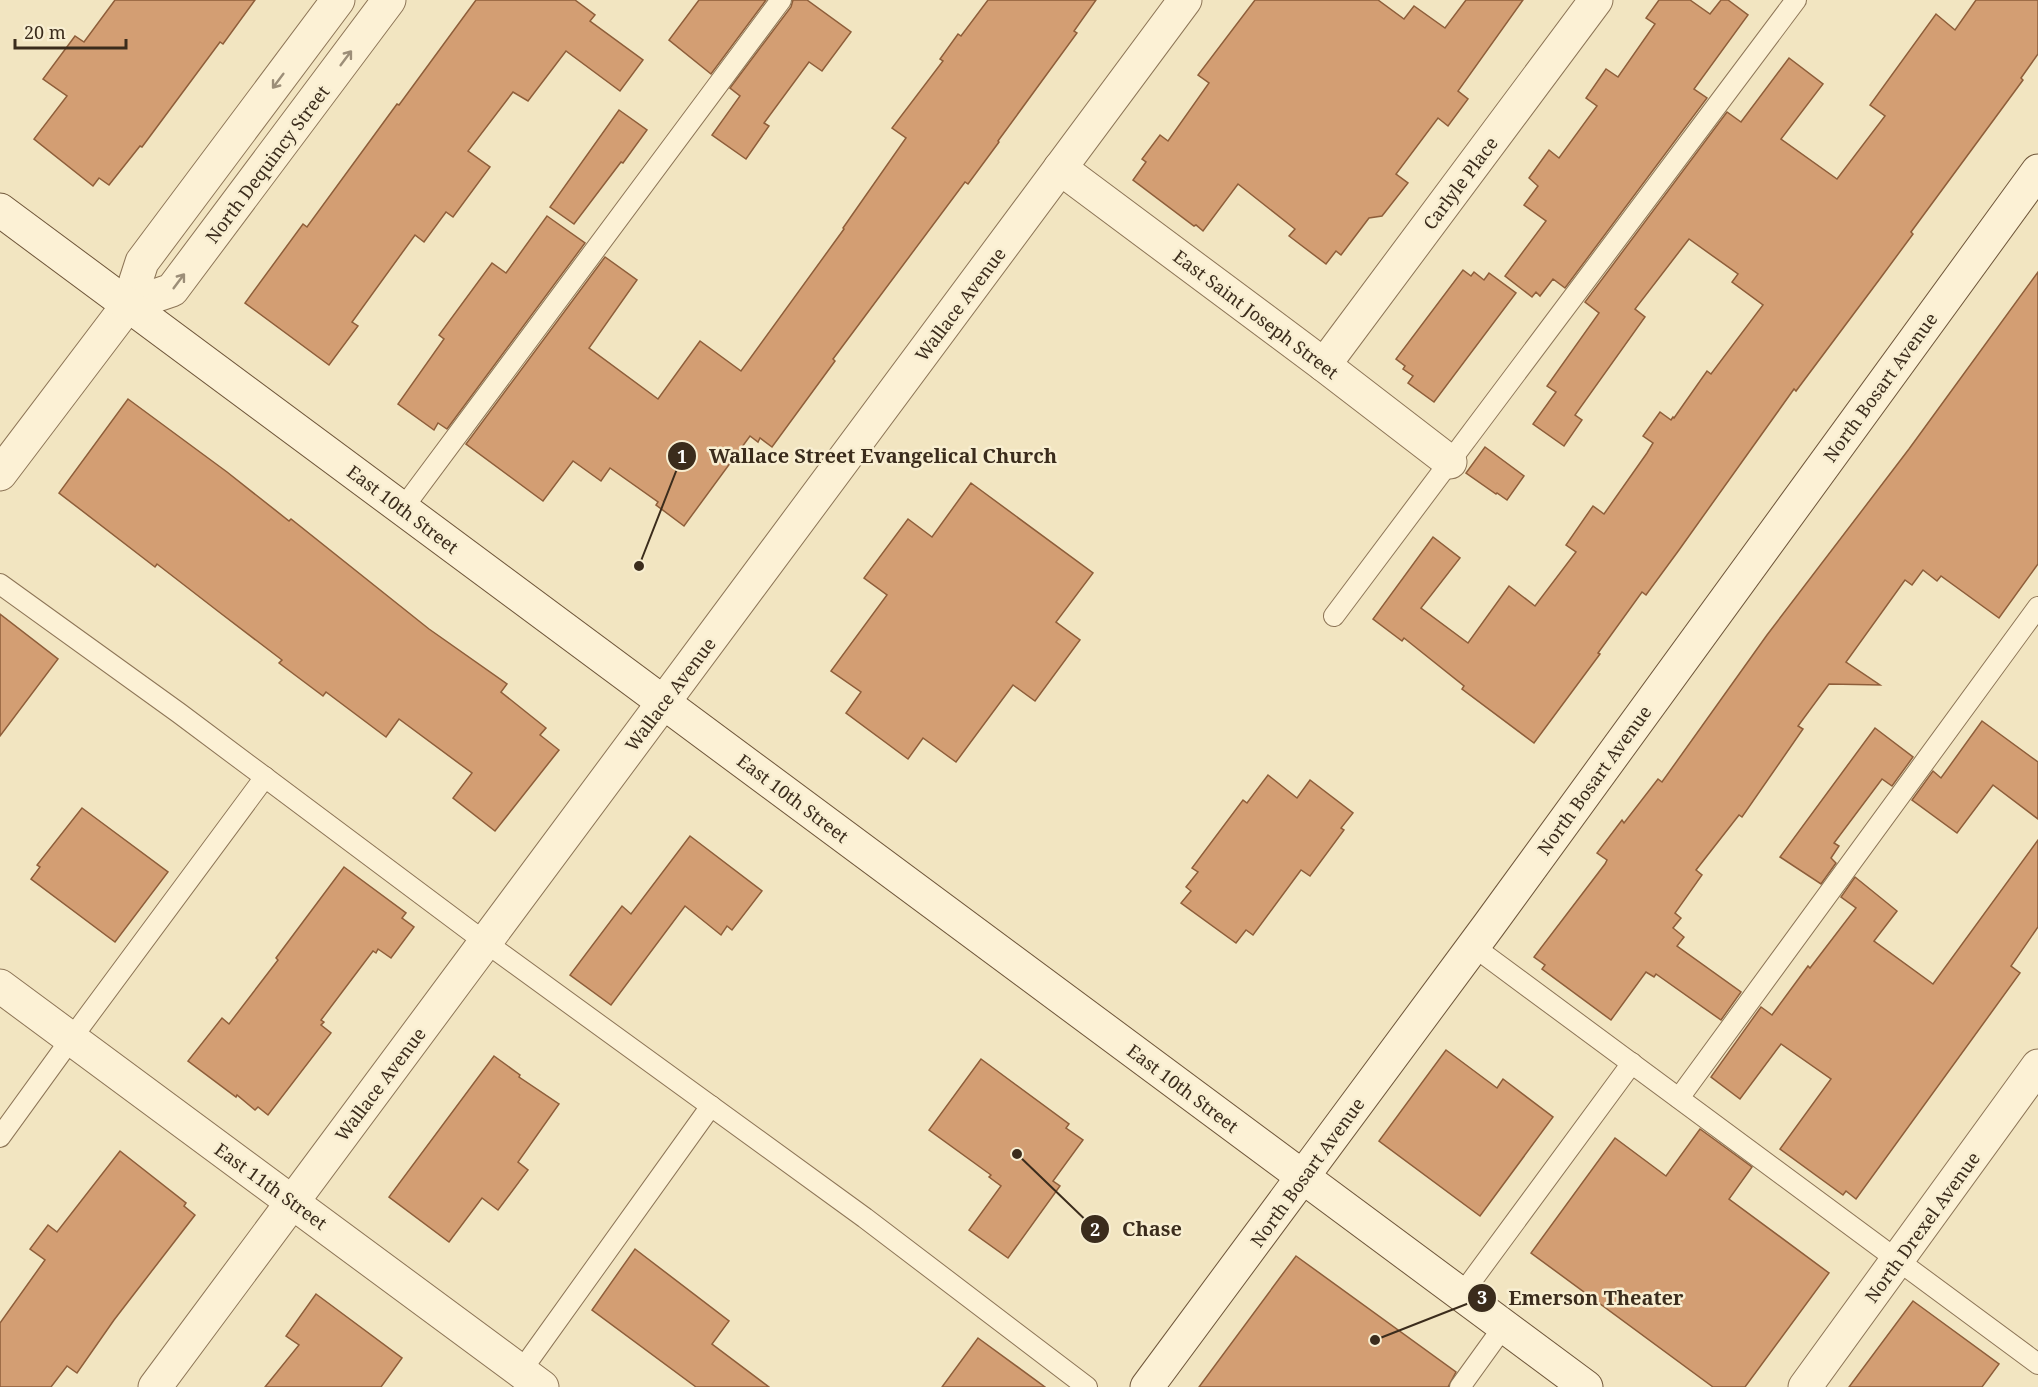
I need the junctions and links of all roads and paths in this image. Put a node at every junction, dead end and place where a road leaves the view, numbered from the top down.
1 (338, 0) edge
2 (389, 0) edge
3 (781, 0) edge
4 (1185, 0) edge
5 (1596, 0) edge
6 (1796, 0) edge
7 (1060, 168) junction
8 (2038, 171) edge
9 (0, 210) edge
10 (128, 305) junction
11 (1324, 365) junction
12 (1450, 462) junction
13 (0, 474) edge
14 (403, 508) junction
15 (0, 584) edge
16 (2038, 607) edge
17 (1334, 616) dead end
18 (664, 702) junction
19 (264, 777) junction
20 (486, 942) junction
21 (1473, 945) junction
22 (0, 986) edge
23 (71, 1039) junction
24 (1632, 1063) junction
25 (2038, 1066) edge
26 (1679, 1098) junction
27 (711, 1106) junction
28 (0, 1137) edge
29 (1303, 1178) junction
30 (292, 1202) junction
31 (1898, 1260) junction
32 (1462, 1294) junction
33 (1504, 1326) junction
34 (2038, 1364) edge
35 (527, 1380) edge
36 (155, 1387) edge
37 (1087, 1387) edge
38 (1147, 1387) edge
39 (1460, 1387) edge
40 (1586, 1387) edge
41 (1805, 1387) edge

1 -> 10 street
10 -> 2 street, North Dequincy Street
3 - 14 lane
4 - 7 street, Wallace Avenue
5 - 11 street, Carlyle Place
6 - 12 lane
7 - 11 street, East Saint Joseph Street
7 - 18 street, Wallace Avenue
8 - 21 street, North Bosart Avenue
9 - 10 street, East 10th Street
10 - 13 street
10 - 14 street, East 10th Street
11 - 12 street, East Saint Joseph Street
12 - 17 lane
14 - 18 street, East 10th Street
15 - 19 lane
16 - 26 lane
18 - 20 street, Wallace Avenue
18 - 29 street, East 10th Street
19 - 20 lane
19 - 23 lane
20 - 27 lane
20 - 30 street, Wallace Avenue
21 - 24 lane
21 - 29 street, North Bosart Avenue
22 - 23 street, East 11th Street
23 - 28 lane
23 - 30 street, East 11th Street
24 - 26 lane
24 - 32 lane
25 - 31 street, North Drexel Avenue
26 - 31 lane
27 - 35 lane
27 - 37 lane
29 - 32 street, East 10th Street
29 - 38 street, North Bosart Avenue
30 - 35 street, East 11th Street
30 - 36 street, Wallace Avenue
31 - 34 lane
31 - 41 street, North Drexel Avenue
32 - 33 street, East 10th Street
33 - 39 lane
33 - 40 street, East 10th Street

